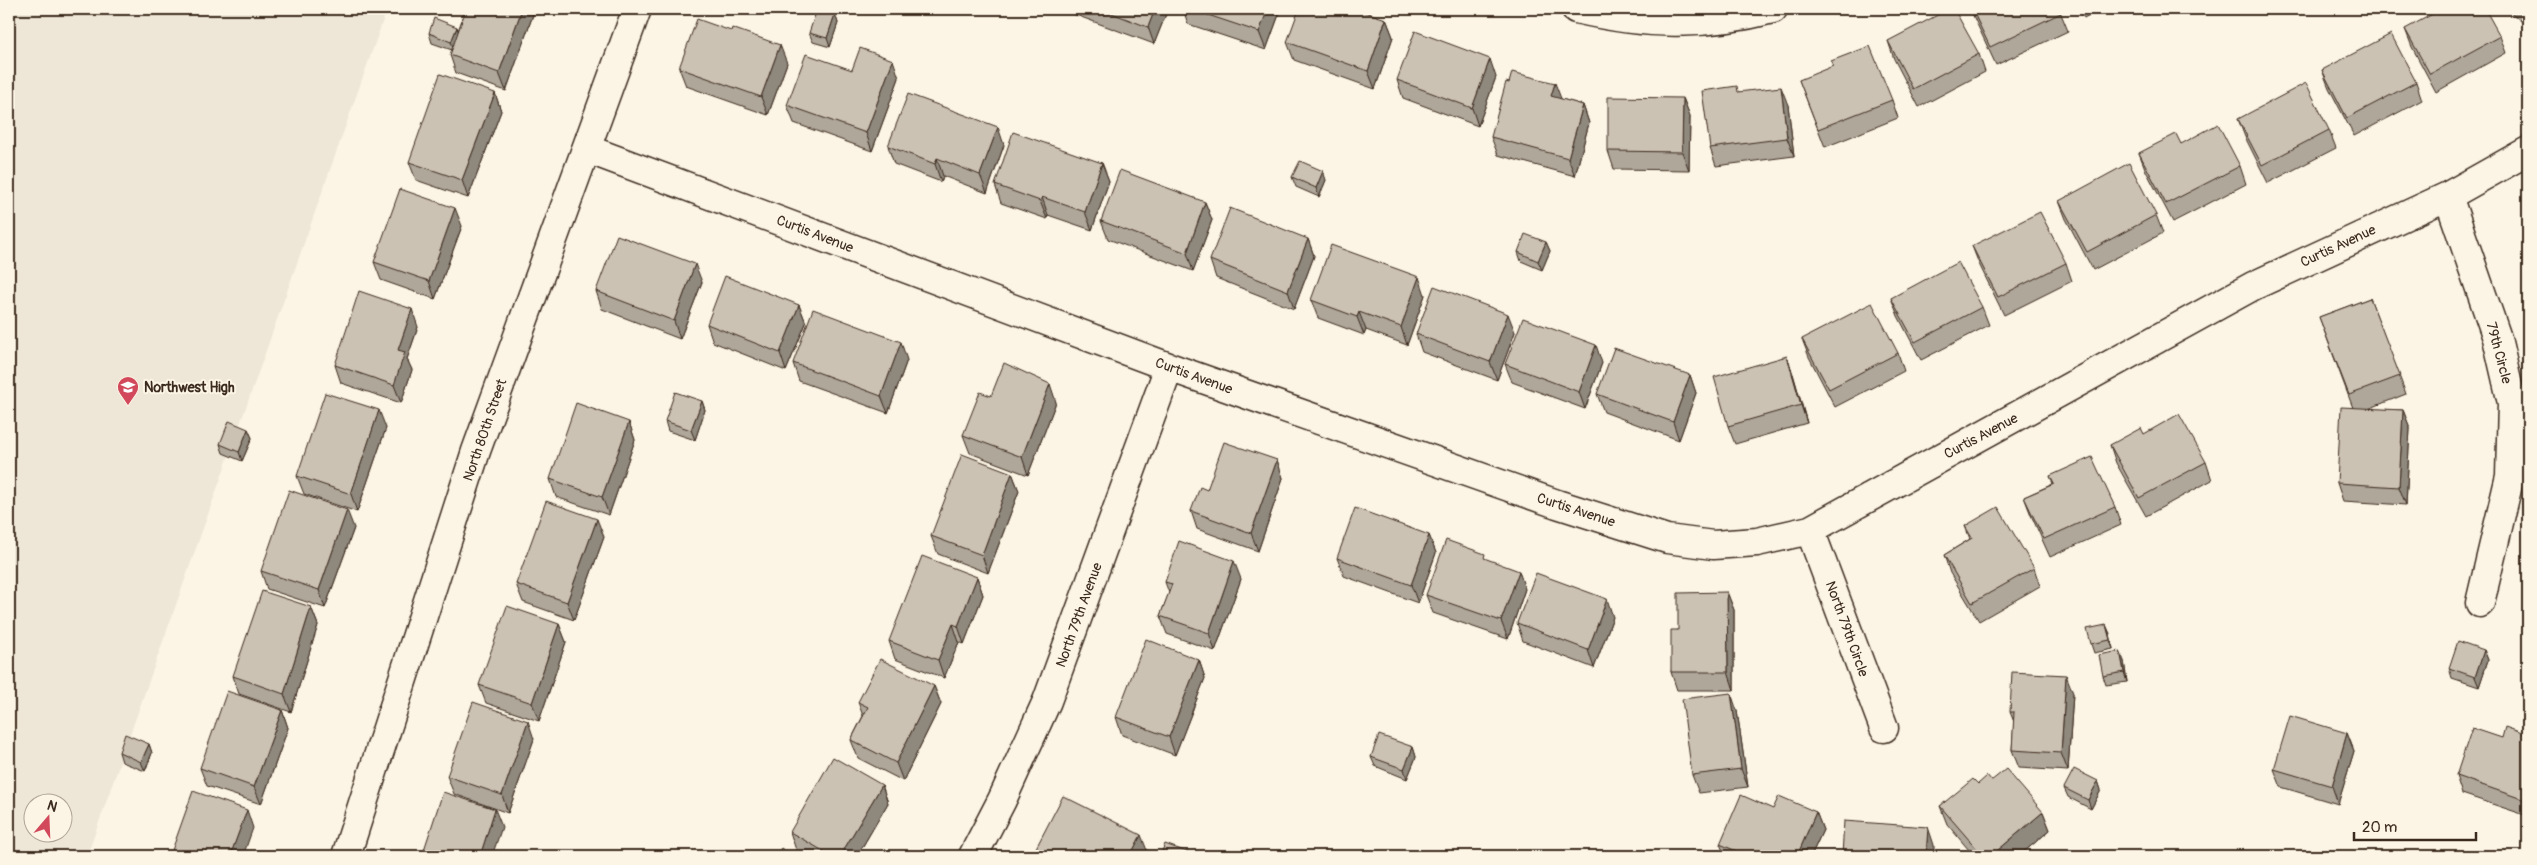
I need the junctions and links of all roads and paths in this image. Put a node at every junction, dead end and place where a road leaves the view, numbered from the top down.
1 (637, 9) edge
2 (1576, 9) edge
3 (1773, 9) edge
4 (587, 150) junction
5 (2528, 151) edge
6 (2448, 196) junction
7 (1169, 367) junction
8 (1810, 530) junction
9 (2480, 603) dead end
10 (1884, 728) dead end
11 (346, 856) edge
12 (972, 856) edge

1 - 4 street, North 80th Street
2 - 3 street
4 - 7 street, Curtis Avenue
4 - 11 street, North 80th Street
5 - 6 street, Curtis Avenue
6 - 8 street, Curtis Avenue
6 - 9 street, 79th Circle
7 - 8 street, Curtis Avenue
7 - 12 street, North 79th Avenue
8 - 10 street, North 79th Circle

